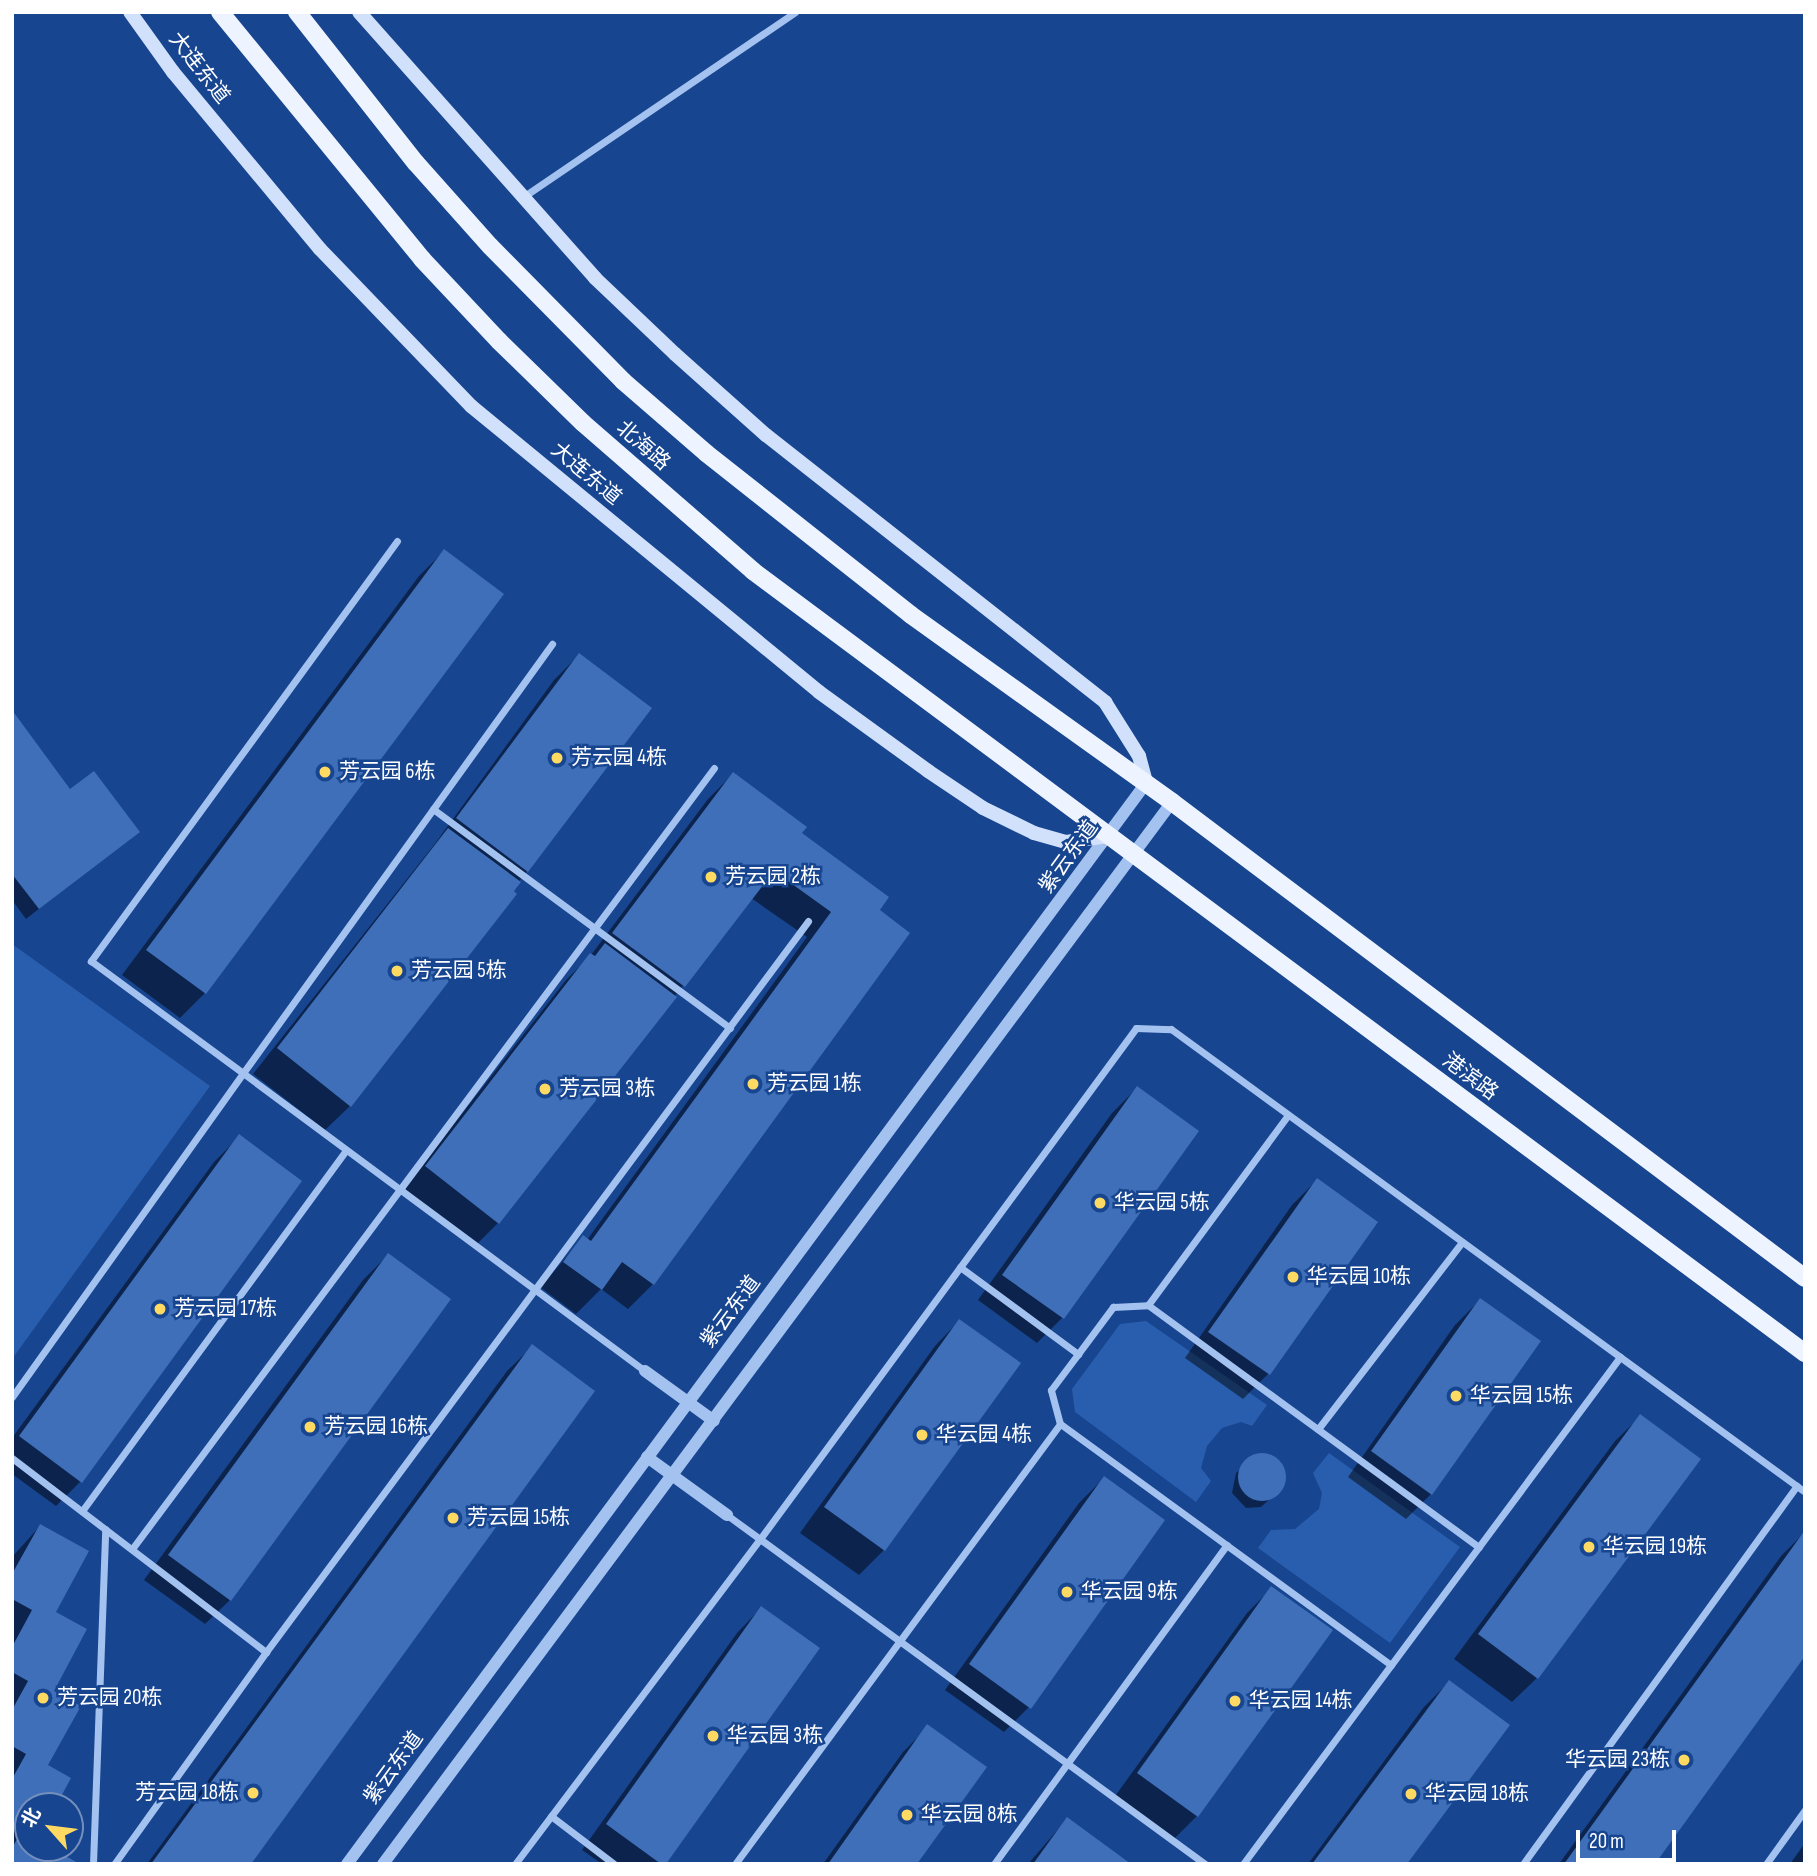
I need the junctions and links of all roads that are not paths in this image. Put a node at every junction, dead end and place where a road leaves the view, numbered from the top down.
1 (130, 12) edge
2 (220, 12) edge
3 (298, 12) edge
4 (359, 12) edge
5 (795, 12) edge
6 (523, 197) junction
7 (397, 541) dead end
8 (552, 644) dead end
9 (714, 768) dead end
10 (1146, 783) junction
11 (1172, 802) junction
12 (433, 809) junction
13 (1109, 836) junction
14 (1134, 855) junction
15 (808, 921) dead end
16 (595, 928) junction
17 (730, 1028) junction
18 (243, 1073) junction
19 (1289, 1115) junction
20 (346, 1150) junction
21 (399, 1189) junction
22 (1462, 1242) junction
23 (960, 1267) junction
24 (1805, 1278) edge
25 (537, 1291) junction
26 (1148, 1305) junction
27 (1805, 1353) edge
28 (1078, 1354) junction
29 (1620, 1357) junction
30 (645, 1371) joint
31 (12, 1397) edge
32 (689, 1402) junction
33 (714, 1421) junction
34 (1060, 1424) junction
35 (1318, 1429) junction
36 (647, 1457) junction
37 (12, 1458) edge
38 (673, 1476) junction
39 (1797, 1486) junction
40 (1805, 1492) edge
41 (82, 1511) junction
42 (727, 1515) joint
43 (105, 1529) junction
44 (760, 1539) junction
45 (1227, 1545) junction
46 (1479, 1547) junction
47 (132, 1549) junction
48 (901, 1643) junction
49 (266, 1652) junction
50 (1391, 1665) junction
51 (1066, 1765) junction
52 (1805, 1810) edge
53 (551, 1816) junction
54 (93, 1864) edge
55 (114, 1864) edge
56 (347, 1864) edge
57 (383, 1864) edge
58 (515, 1864) edge
59 (614, 1864) edge
60 (735, 1864) edge
61 (994, 1864) edge
62 (1205, 1864) edge
63 (1242, 1864) edge
64 (1523, 1864) edge
65 (1766, 1864) edge

1 - 13 main road, 大连东道
2 - 13 main road, 北海路
3 - 10 main road, 北海路
4 - 6 main road
5 - 6 street
6 - 10 main road
7 - 18 street
8 - 12 street
9 - 16 street
10 - 11 main road, 港滨路
10 - 13 street, 紫云东道
11 - 14 street
11 - 24 main road, 港滨路
12 - 16 street
12 - 18 street
13 - 14 main road, 港滨路
13 - 32 street, 紫云东道
14 - 27 main road, 港滨路
14 - 33 street
15 - 17 street
16 - 17 street
16 - 21 street
17 - 25 street
18 - 20 street
18 - 31 street
19 - 22 street
19 - 23 street
19 - 26 street
20 - 21 street
20 - 41 street
21 - 25 street
21 - 47 street
22 - 29 street
22 - 35 street
23 - 28 street
23 - 44 street
25 - 30 street
25 - 49 street
26 - 28 street
26 - 35 street
28 - 34 street
29 - 39 street
29 - 46 street
30 - 32 street
32 - 33 street
32 - 36 street, 紫云东道
33 - 38 street
34 - 45 street
34 - 48 street
35 - 46 street
36 - 38 street
36 - 56 street, 紫云东道
37 - 41 street
38 - 42 street
38 - 57 street
39 - 40 street
39 - 64 street
41 - 43 street
42 - 44 street
43 - 47 street
43 - 54 street
44 - 48 street
44 - 53 street
45 - 50 street
45 - 51 street
46 - 50 street
47 - 49 street
48 - 51 street
48 - 60 street
49 - 55 street
50 - 63 street
51 - 61 street
51 - 62 street
52 - 65 street
53 - 58 street
53 - 59 street

